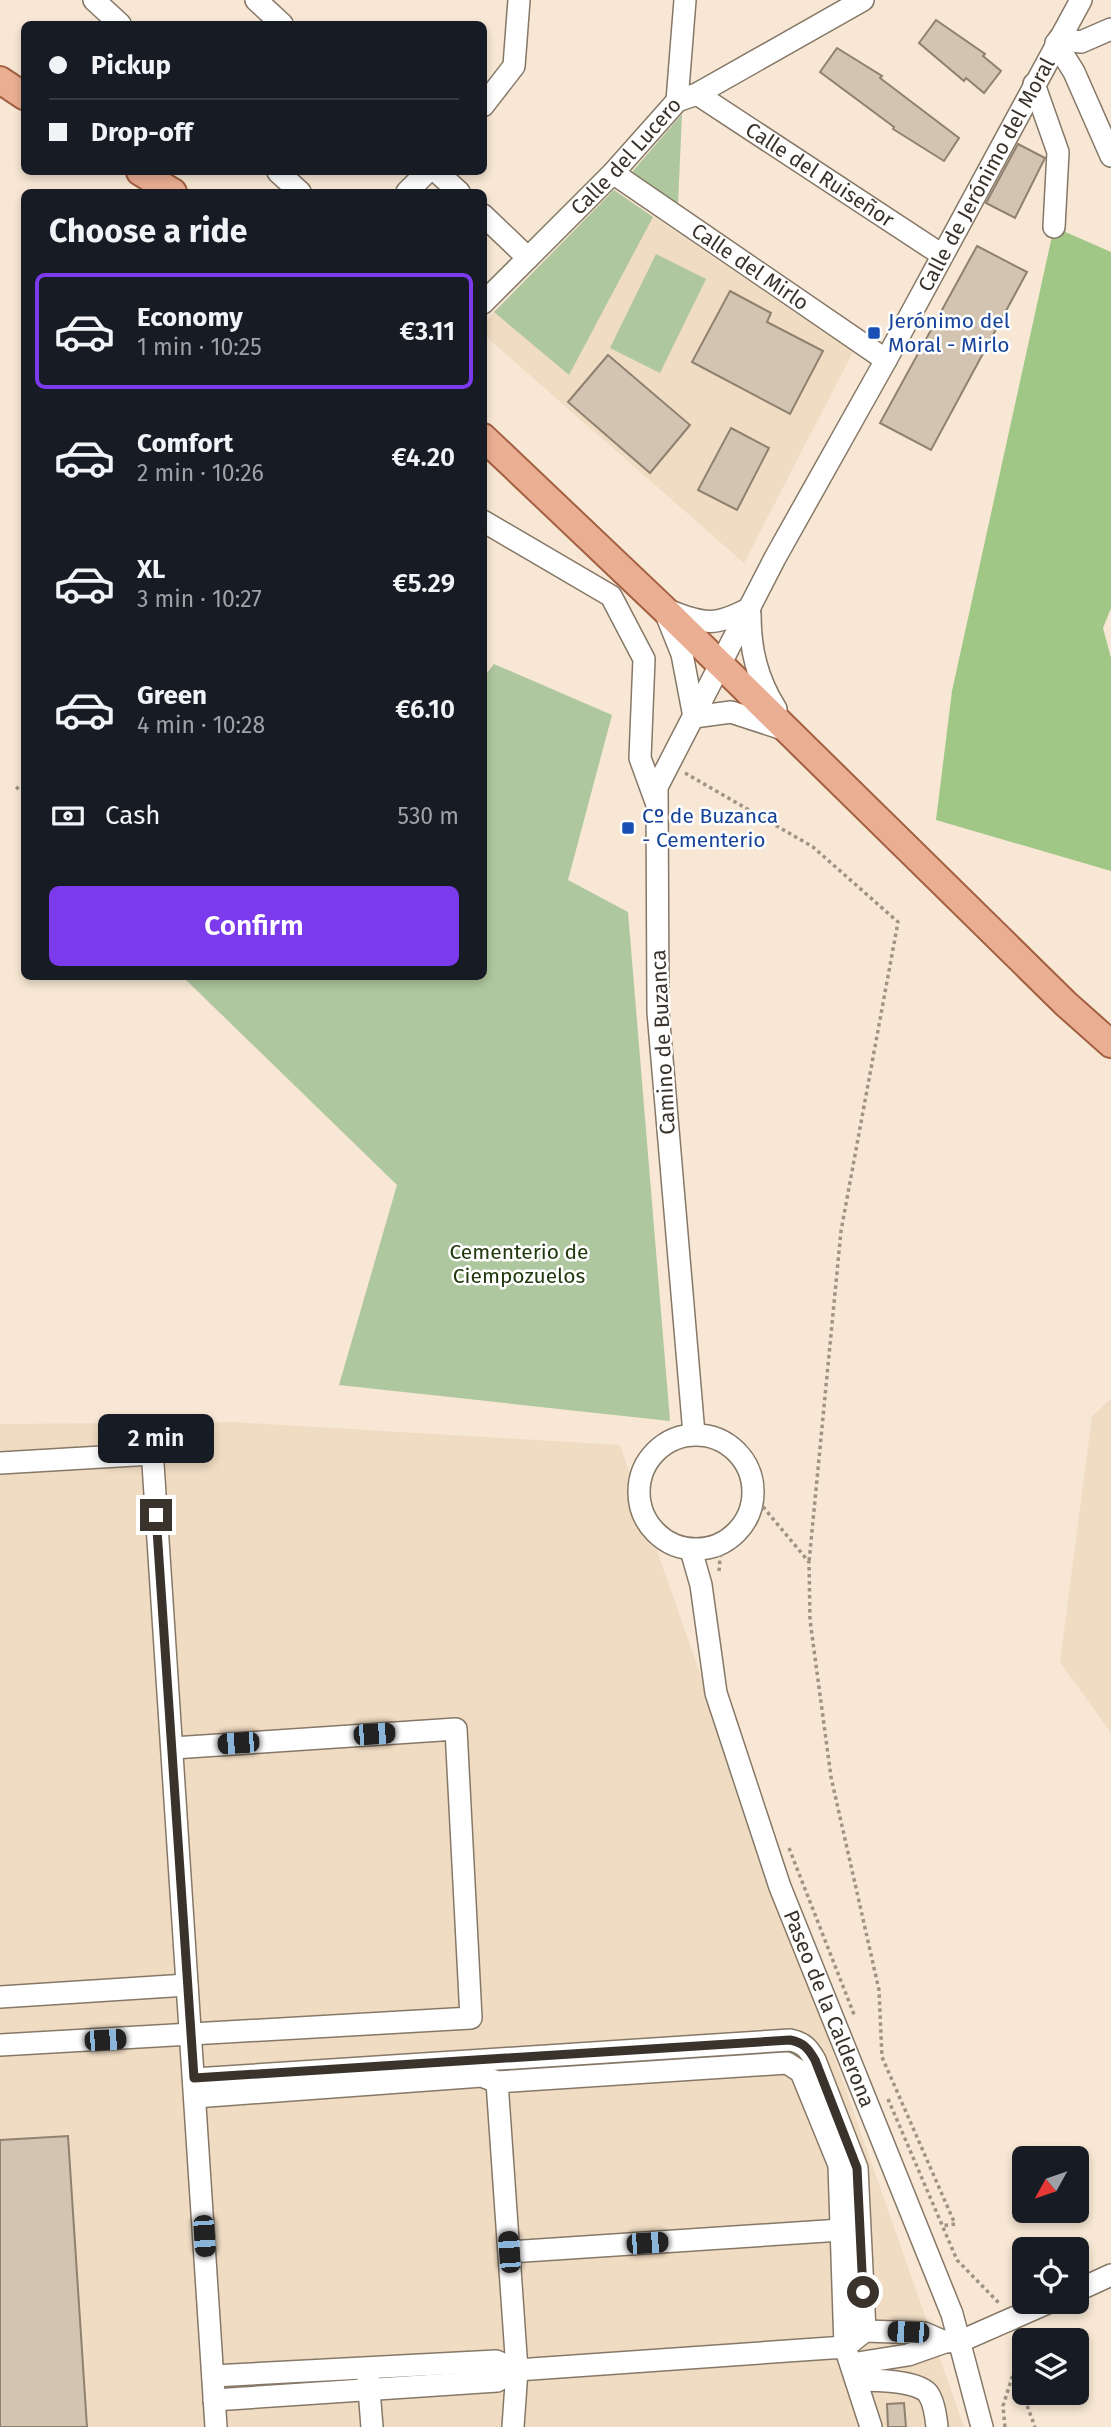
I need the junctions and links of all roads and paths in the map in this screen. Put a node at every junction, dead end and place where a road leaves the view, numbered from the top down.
1 (94, 0) edge
2 (256, 0) edge
3 (519, 0) edge
4 (685, 0) edge
5 (1081, 0) edge
6 (860, 1) edge
7 (117, 21) edge
8 (279, 21) edge
9 (1111, 29) edge
10 (1058, 41) junction
11 (0, 80) edge
12 (1034, 84) junction
13 (21, 94) edge
14 (687, 98) junction
15 (487, 101) edge
16 (1111, 156) edge
17 (612, 173) junction
18 (145, 175) edge
19 (281, 175) edge
20 (423, 175) edge
21 (440, 175) edge
22 (168, 189) edge
23 (297, 189) edge
24 (410, 189) edge
25 (456, 189) edge
26 (487, 219) edge
27 (1054, 227) dead end
28 (942, 255) junction
29 (528, 258) junction
30 (487, 299) edge
31 (886, 360) junction
32 (487, 441) edge
33 (487, 523) edge
34 (663, 608) junction
35 (750, 608) junction
36 (721, 665) junction
37 (694, 717) junction
38 (791, 732) junction
39 (669, 764) junction
40 (21, 785) edge
41 (16, 789) dead end
42 (657, 805) junction
43 (1111, 1044) edge
44 (694, 1434) junction
45 (0, 1463) edge
46 (754, 1496) junction
47 (707, 1548) junction
48 (809, 1562) junction
49 (710, 1581) junction
50 (173, 1748) junction
51 (785, 1837) dead end
52 (187, 1985) junction
53 (0, 1997) edge
54 (856, 2018) dead end
55 (191, 2036) junction
56 (0, 2045) edge
57 (497, 2082) junction
58 (195, 2088) junction
59 (886, 2094) dead end
60 (942, 2226) junction
61 (841, 2230) junction
62 (509, 2252) junction
63 (1111, 2276) edge
64 (1089, 2285) edge
65 (1023, 2314) edge
66 (1009, 2320) junction
67 (1012, 2328) edge
68 (865, 2331) junction
69 (953, 2341) junction
70 (851, 2364) junction
71 (368, 2368) junction
72 (517, 2370) junction
73 (213, 2376) junction
74 (1012, 2377) edge
75 (369, 2389) junction
76 (214, 2400) junction
77 (1027, 2405) edge
78 (216, 2427) edge
79 (372, 2427) edge
80 (513, 2427) edge
81 (871, 2427) edge
82 (937, 2427) edge
83 (982, 2427) edge
84 (1005, 2427) edge
85 (1035, 2427) edge

1 - 7 street
2 - 8 street
3 - 15 street
4 - 14 street
5 - 10 street, Calle de Jerónimo del Moral
6 - 14 street, Calle del Lucero
9 - 10 street
10 - 12 street, Calle de Jerónimo del Moral
10 - 16 street
11 - 13 main road
12 - 27 street
12 - 28 street, Calle de Jerónimo del Moral
14 - 17 street, Calle del Lucero
14 - 28 street, Calle del Ruiseñor
17 - 29 street, Calle del Lucero
17 - 31 street, Calle del Mirlo
18 - 22 main road
19 - 23 street
20 - 24 street
21 - 25 street
26 - 29 street
28 - 31 street, Calle de Jerónimo del Moral
29 - 30 street, Calle del Lucero
31 - 35 street, Calle de Jerónimo del Moral
32 - 34 main road
33 - 42 street
34 - 35 street
34 - 36 main road
34 - 37 street
35 - 36 street, Calle de Jerónimo del Moral
35 - 38 street, Calle de Jerónimo del Moral
36 - 37 street, Camino de Buzanca
36 - 38 main road
37 - 38 street
37 - 39 street, Camino de Buzanca
38 - 43 main road
39 - 42 street, Camino de Buzanca
39 - 48 path
40 - 41 path
42 - 44 street, Camino de Buzanca
44 - 46 street
44 - 47 street
45 - 50 street
46 - 47 street
46 - 48 path
47 - 49 street, Paseo de la Calderona
47 - 49 path
48 - 60 path
49 - 69 street, Paseo de la Calderona
50 - 52 street
50 - 55 street
51 - 54 path
52 - 53 street
52 - 55 street
55 - 56 street
55 - 58 street
57 - 58 street
57 - 61 street
57 - 62 street
58 - 68 street
58 - 73 street
59 - 60 path
60 - 66 path
61 - 62 street
61 - 70 street
62 - 72 street
63 - 64 street
65 - 66 street
66 - 67 path
66 - 69 street
68 - 69 street
68 - 70 street
69 - 70 street
69 - 83 street, Paseo de la Calderona
70 - 72 street
70 - 81 street
70 - 82 street
71 - 72 street
71 - 73 street
71 - 75 street
72 - 75 street
72 - 80 street
73 - 76 street
74 - 84 path
75 - 76 street
75 - 79 street
76 - 78 street
77 - 85 path

